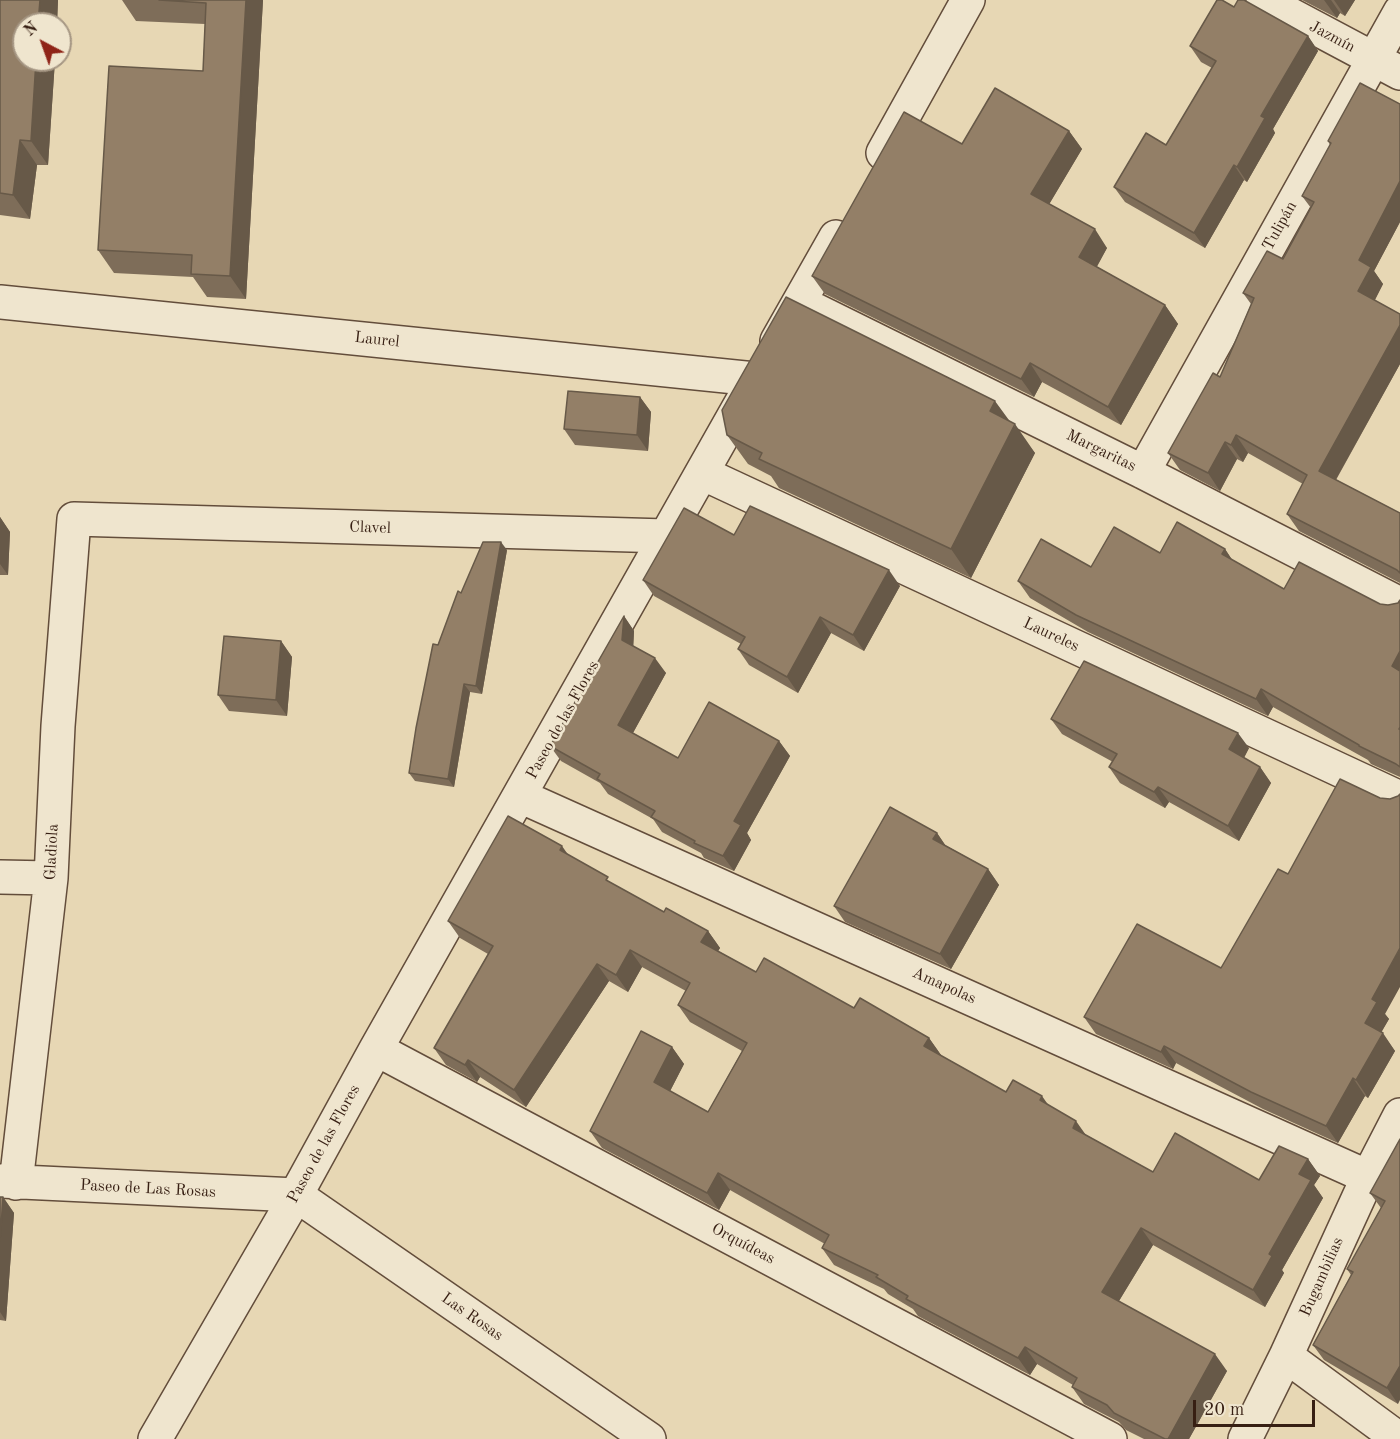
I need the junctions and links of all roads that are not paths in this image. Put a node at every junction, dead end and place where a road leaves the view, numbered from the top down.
1 (968, 0) edge
2 (1263, 0) edge
3 (1400, 12) edge
4 (1387, 66) edge
5 (869, 177) edge
6 (852, 208) edge
7 (0, 302) edge
8 (799, 302) junction
9 (755, 379) junction
10 (1143, 472) junction
11 (702, 473) junction
12 (74, 519) joint
13 (666, 536) junction
14 (1400, 604) edge
15 (520, 796) junction
16 (1400, 798) edge
17 (0, 878) edge
18 (51, 878) junction
19 (376, 1049) junction
20 (1400, 1115) edge
21 (1368, 1177) junction
22 (8, 1182) edge
23 (296, 1195) junction
24 (1286, 1356) junction
25 (155, 1439) edge
26 (648, 1439) edge
27 (1110, 1439) edge
28 (1245, 1439) edge
29 (1399, 1439) edge

1 - 5 street
2 - 4 street, Jazmín
3 - 4 street, Tulipán
4 - 10 street, Tulipán
6 - 8 street, Paseo de las Flores
7 - 9 street, Laurel
8 - 9 street, Paseo de las Flores
8 - 10 street, Margaritas
9 - 11 street, Paseo de las Flores
10 - 14 street, Margaritas
11 - 13 street, Paseo de las Flores
11 - 16 street, Laureles
12 - 13 street, Clavel
12 - 18 street, Gladiola
13 - 15 street, Paseo de las Flores
15 - 19 street, Paseo de las Flores
15 - 21 street, Amapolas
17 - 18 street
18 - 22 street, Gladiola
19 - 23 street, Paseo de las Flores
19 - 27 street, Orquídeas
20 - 21 street, Bugambilias
21 - 24 street, Bugambilias
22 - 23 street, Paseo de Las Rosas
23 - 25 street, Paseo de las Flores
23 - 26 street, Las Rosas
24 - 28 street, Bugambilias
24 - 29 street

